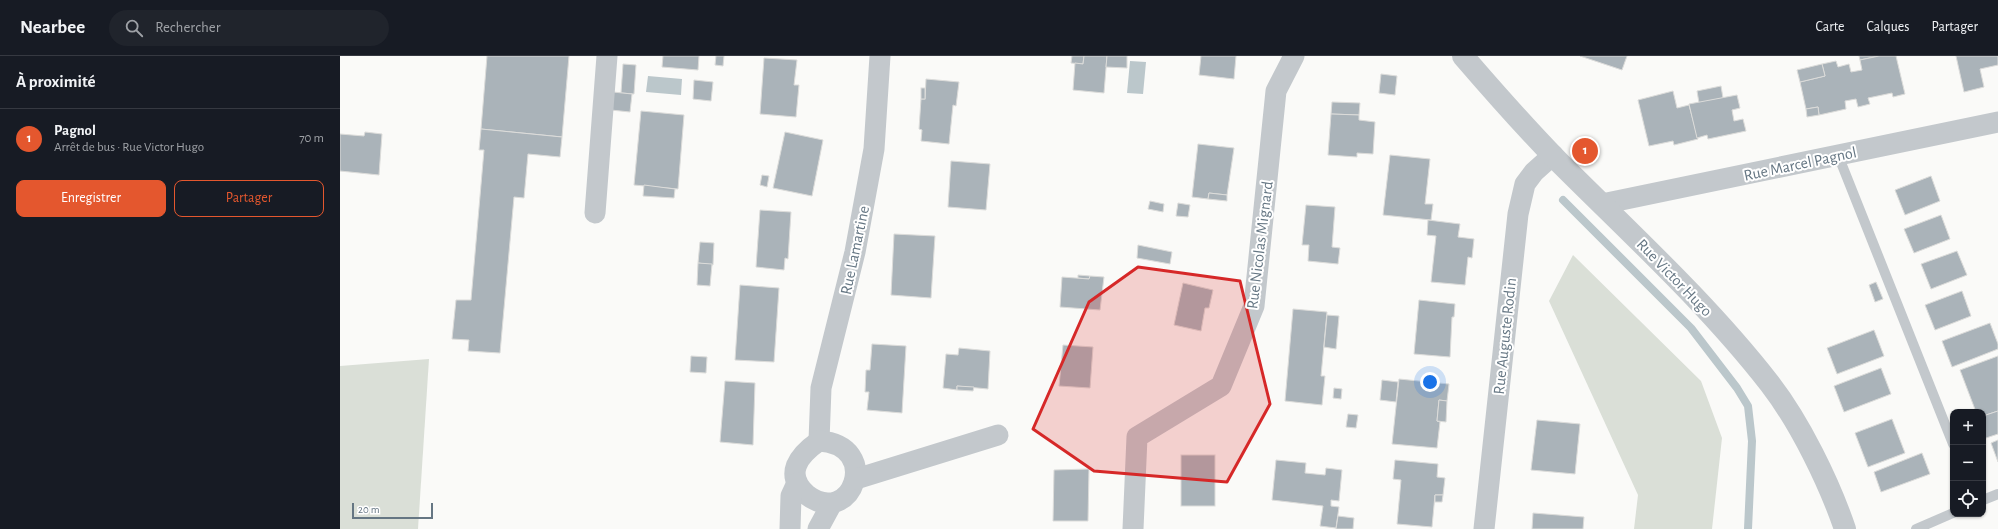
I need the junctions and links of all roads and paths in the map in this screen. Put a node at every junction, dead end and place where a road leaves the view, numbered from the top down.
1 (606, 56) edge
2 (880, 56) edge
3 (1294, 56) edge
4 (1463, 56) edge
5 (1998, 122) edge
6 (1553, 155) junction
7 (1838, 155) junction
8 (1602, 204) junction
9 (595, 213) dead end
10 (998, 435) dead end
11 (1950, 436) edge
12 (819, 442) junction
13 (856, 479) junction
14 (797, 483) junction
15 (1998, 494) edge
16 (1986, 499) edge
17 (831, 506) junction
18 (1950, 514) edge
19 (790, 529) edge
20 (818, 529) edge
21 (1133, 529) edge
22 (1484, 529) edge
23 (1845, 529) edge
24 (1916, 529) edge

1 - 9 street
2 - 12 street, Rue Lamartine
3 - 21 street, Rue Nicolas Mignard
4 - 6 street, Rue Victor Hugo
5 - 7 street, Rue Marcel Pagnol
6 - 8 street, Rue Victor Hugo
6 - 22 street, Rue Auguste Rodin
7 - 8 street, Rue Marcel Pagnol
7 - 11 lane
8 - 23 street, Rue Victor Hugo
10 - 13 street
12 - 13 street
12 - 14 street
13 - 17 street
14 - 17 street
14 - 19 street
15 - 16 lane
17 - 20 street
18 - 24 lane

